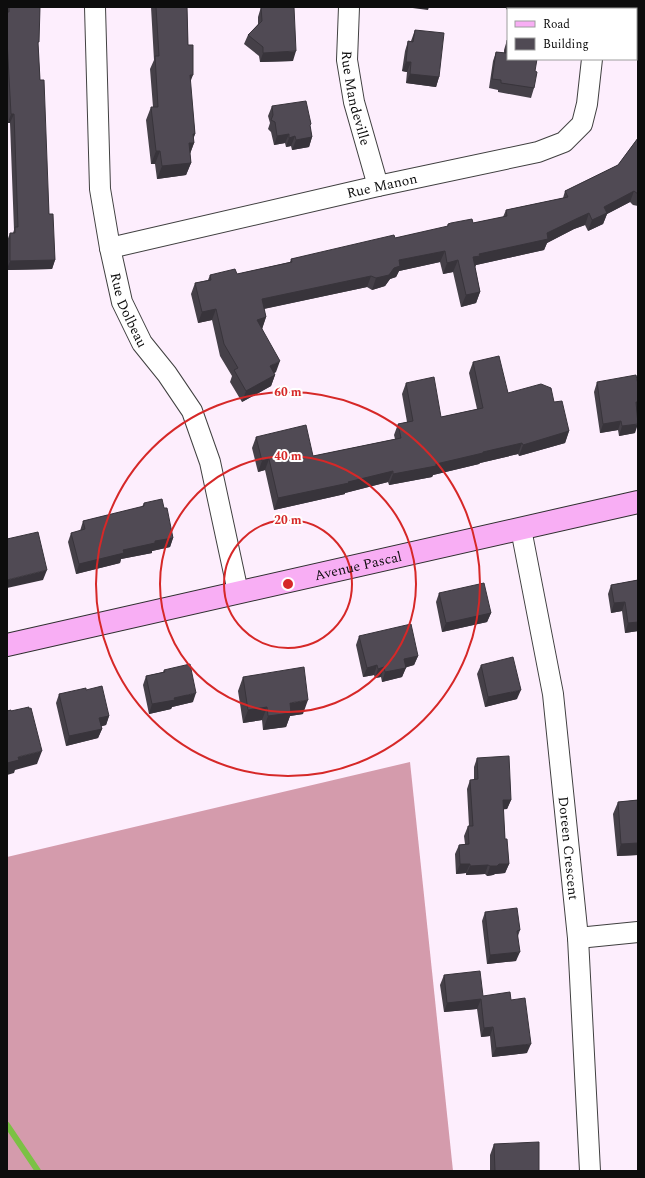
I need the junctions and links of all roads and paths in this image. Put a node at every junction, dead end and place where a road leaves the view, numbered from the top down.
1 (94, 7) edge
2 (349, 7) edge
3 (592, 60) edge
4 (378, 186) junction
5 (110, 248) junction
6 (638, 502) edge
7 (521, 529) junction
8 (238, 592) junction
9 (7, 645) edge
10 (638, 932) edge
11 (578, 938) junction
12 (590, 1171) edge

1 - 5 street, Rue Dolbeau
2 - 4 street, Rue Mandeville
3 - 4 street, Rue Manon
4 - 5 street, Rue Manon
5 - 8 street, Rue Dolbeau
6 - 7 street, Avenue Pascal
7 - 8 street, Avenue Pascal
7 - 11 street, Doreen Crescent
8 - 9 street, Avenue Pascal
10 - 11 street
11 - 12 street, Doreen Crescent

